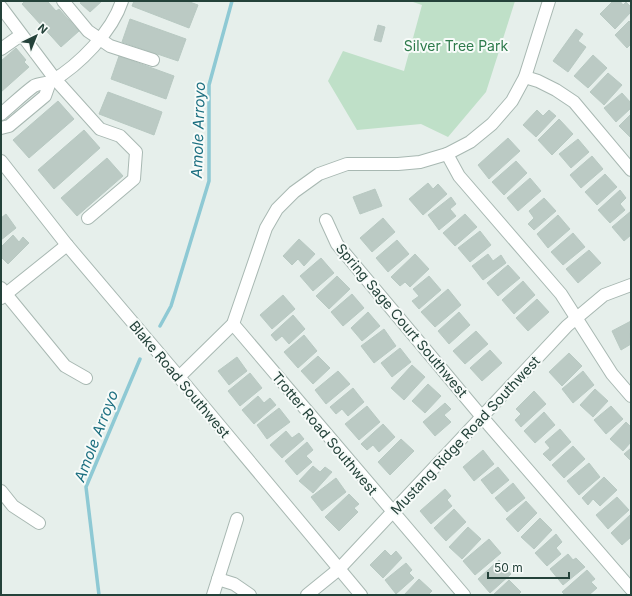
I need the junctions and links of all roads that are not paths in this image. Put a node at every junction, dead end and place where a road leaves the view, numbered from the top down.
1 (63, 1) edge
2 (122, 1) edge
3 (549, 1) edge
4 (1, 7) edge
5 (20, 35) junction
6 (100, 39) junction
7 (1, 49) edge
8 (153, 60) dead end
9 (525, 77) junction
10 (53, 81) junction
11 (20, 98) junction
12 (29, 109) junction
13 (1, 114) edge
14 (1, 128) edge
15 (447, 154) junction
16 (1, 161) edge
17 (631, 170) edge
18 (88, 218) dead end
19 (326, 220) dead end
20 (67, 245) junction
21 (631, 285) edge
22 (3, 293) edge
23 (576, 317) junction
24 (233, 324) junction
25 (179, 377) junction
26 (86, 378) dead end
27 (631, 396) edge
28 (482, 416) junction
29 (1, 491) edge
30 (392, 512) junction
31 (237, 519) dead end
32 (39, 523) dead end
33 (339, 569) junction
34 (218, 579) junction
35 (631, 589) edge
36 (213, 595) edge
37 (250, 595) edge
38 (307, 595) edge
39 (360, 595) edge
40 (464, 595) edge

1 - 6 street
2 - 6 street
3 - 9 street
4 - 5 street
5 - 7 street
5 - 10 street
6 - 8 street
6 - 10 street
9 - 15 street
9 - 17 street
10 - 11 street
10 - 12 street
10 - 18 street
11 - 12 street
11 - 13 street
12 - 14 street
15 - 23 street
15 - 24 street
16 - 20 street, Blake Road Southwest
19 - 28 street, Spring Sage Court Southwest
20 - 22 street
20 - 25 street, Blake Road Southwest
21 - 23 street, Mustang Ridge Road Southwest
22 - 26 street
23 - 27 street
23 - 28 street, Mustang Ridge Road Southwest
24 - 25 street
24 - 30 street, Trotter Road Southwest
25 - 33 street, Blake Road Southwest
28 - 30 street, Mustang Ridge Road Southwest
28 - 35 street, Spring Sage Court Southwest
29 - 32 street
30 - 33 street, Mustang Ridge Road Southwest
30 - 40 street, Trotter Road Southwest
31 - 34 street
33 - 38 street, Mustang Ridge Road Southwest
33 - 39 street, Blake Road Southwest
34 - 36 street
34 - 37 street

